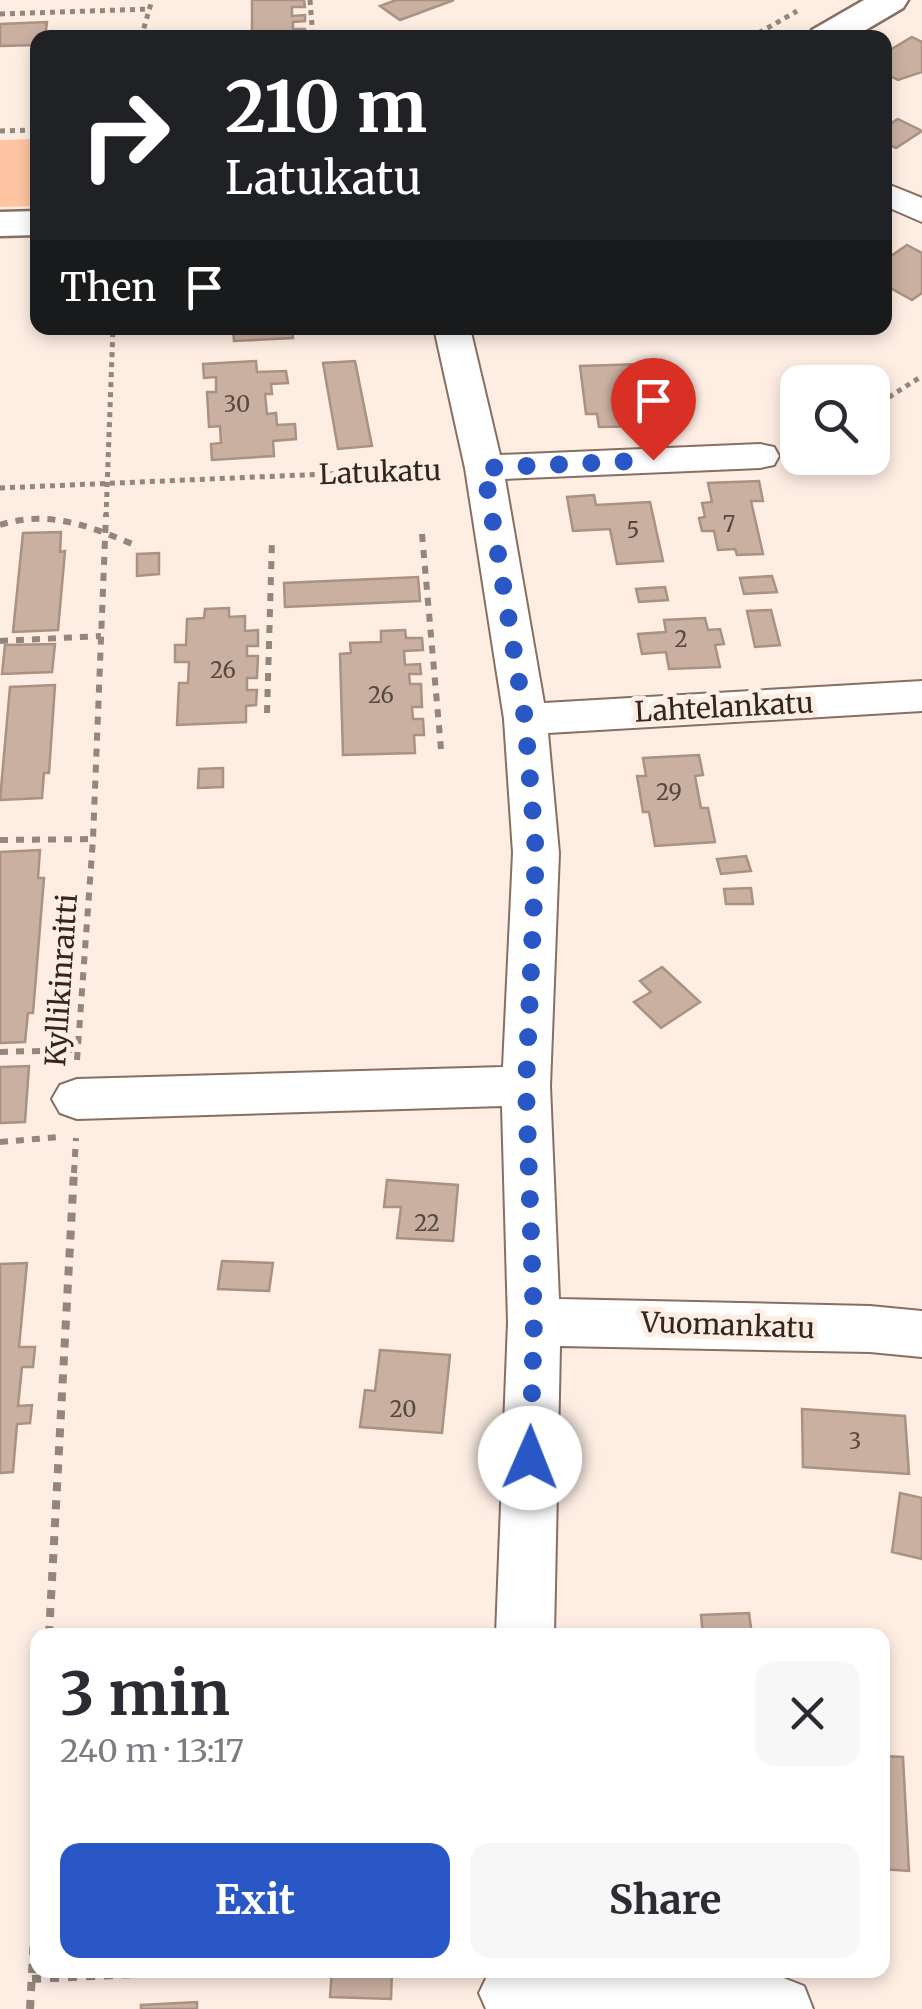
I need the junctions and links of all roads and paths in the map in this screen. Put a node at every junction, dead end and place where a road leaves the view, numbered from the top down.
1 (10, 0) edge
2 (119, 0) edge
3 (152, 0) edge
4 (310, 0) edge
5 (890, 0) edge
6 (150, 9) junction
7 (119, 10) junction
8 (801, 10) dead end
9 (0, 14) edge
10 (8, 14) junction
11 (143, 30) edge
12 (312, 30) edge
13 (765, 30) edge
14 (839, 30) edge
15 (30, 130) edge
16 (0, 132) edge
17 (892, 196) edge
18 (922, 212) edge
19 (30, 223) edge
20 (0, 224) edge
21 (113, 335) edge
22 (454, 335) edge
23 (922, 376) edge
24 (890, 396) edge
25 (760, 456) dead end
26 (484, 468) junction
27 (107, 483) junction
28 (0, 488) edge
29 (0, 524) edge
30 (105, 533) junction
31 (422, 534) dead end
32 (272, 540) dead end
33 (137, 546) dead end
34 (101, 636) junction
35 (0, 641) edge
36 (922, 696) edge
37 (267, 714) dead end
38 (525, 719) junction
39 (441, 749) dead end
40 (93, 839) junction
41 (0, 840) edge
42 (76, 1050) junction
43 (0, 1052) edge
44 (526, 1086) junction
45 (76, 1118) junction
46 (0, 1142) edge
47 (534, 1322) junction
48 (922, 1334) edge
49 (49, 1628) edge
50 (524, 1628) edge
51 (69, 1978) edge
52 (32, 1980) joint
53 (511, 1991) edge
54 (30, 2009) edge
55 (781, 2009) edge

1 - 10 path
2 - 7 path
3 - 6 path
4 - 12 path
5 - 14 street
6 - 7 path
6 - 11 path
7 - 10 path
8 - 13 path
9 - 10 path
15 - 16 path
17 - 18 street
19 - 20 street
21 - 27 path, Kyllikinraitti
22 - 26 street
23 - 24 path
25 - 26 street
26 - 27 path, Latukatu
26 - 38 street
27 - 28 path, Latukatu
27 - 30 path, Kyllikinraitti
29 - 30 path
30 - 33 path
30 - 34 path, Kyllikinraitti
31 - 39 path
32 - 37 path
34 - 35 path
34 - 40 path, Kyllikinraitti
36 - 38 street, Lahtelankatu
38 - 44 street
40 - 41 path
40 - 42 path, Kyllikinraitti
42 - 43 path
42 - 45 path, Kyllikinraitti
44 - 45 street
44 - 47 street
45 - 46 path
45 - 49 path, Kyllikinraitti
47 - 48 street, Vuomankatu
47 - 50 street
51 - 52 path
52 - 54 path
53 - 55 street

